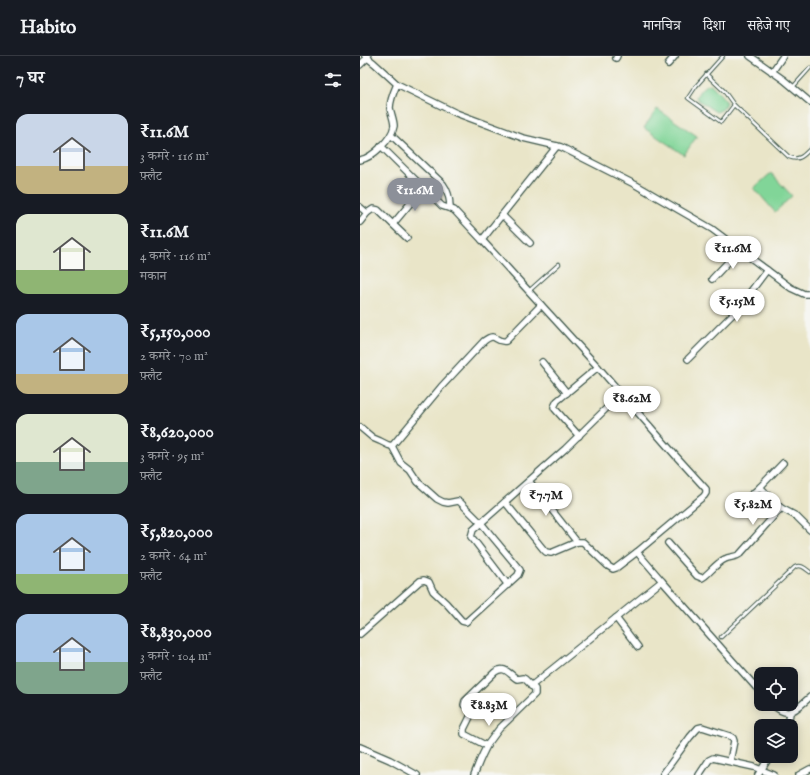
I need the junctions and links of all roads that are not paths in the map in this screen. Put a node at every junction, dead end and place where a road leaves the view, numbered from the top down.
1 (675, 56) edge
2 (723, 56) edge
3 (750, 56) edge
4 (783, 56) edge
5 (366, 57) edge
6 (668, 64) dead end
7 (360, 65) edge
8 (810, 68) edge
9 (772, 72) junction
10 (706, 74) junction
11 (396, 84) junction
12 (792, 87) junction
13 (810, 102) edge
14 (734, 105) junction
15 (391, 135) junction
16 (381, 146) junction
17 (557, 146) junction
18 (810, 149) edge
19 (360, 160) edge
20 (423, 188) junction
21 (360, 207) edge
22 (450, 208) junction
23 (366, 213) junction
24 (502, 215) junction
25 (360, 222) edge
26 (393, 224) junction
27 (406, 238) dead end
28 (482, 240) junction
29 (530, 243) dead end
30 (736, 247) junction
31 (559, 264) dead end
32 (767, 270) junction
33 (712, 279) dead end
34 (529, 291) junction
35 (810, 294) edge
36 (541, 305) junction
37 (688, 359) dead end
38 (542, 362) dead end
39 (598, 367) junction
40 (567, 392) junction
41 (621, 394) junction
42 (360, 427) edge
43 (579, 436) junction
44 (392, 446) junction
45 (783, 464) dead end
46 (529, 481) junction
47 (760, 487) junction
48 (745, 501) dead end
49 (506, 502) junction
50 (781, 508) junction
51 (482, 523) junction
52 (810, 530) edge
53 (577, 542) junction
54 (668, 543) dead end
55 (637, 552) junction
56 (810, 572) edge
57 (662, 581) junction
58 (508, 585) junction
59 (616, 618) junction
60 (360, 634) edge
61 (721, 637) dead end
62 (638, 647) dead end
63 (754, 685) edge
64 (531, 686) junction
65 (810, 697) edge
66 (782, 711) edge
67 (790, 713) junction
68 (789, 719) edge
69 (487, 746) junction
70 (360, 747) edge
71 (730, 761) junction
72 (766, 763) edge
73 (762, 769) junction
74 (810, 769) edge
75 (417, 775) edge
76 (474, 775) edge
77 (663, 775) edge
78 (699, 775) edge
79 (758, 775) edge
80 (774, 775) edge
81 (799, 775) edge

1 - 6 street
2 - 10 lane
3 - 9 street
4 - 9 street
5 - 7 street
5 - 11 street
8 - 12 lane
9 - 12 street
10 - 14 lane
10 - 14 lane
11 - 15 street
11 - 17 street
12 - 13 street
14 - 18 lane
15 - 16 street
15 - 22 street
16 - 19 street
16 - 20 street
17 - 24 street
17 - 30 street
20 - 22 street
20 - 26 street
21 - 23 street
22 - 28 street
23 - 25 street
23 - 26 street
24 - 28 street
24 - 29 street
26 - 27 street
28 - 34 street
30 - 32 street
30 - 33 street
31 - 34 lane
32 - 35 street
32 - 37 street
34 - 36 street
36 - 39 street
36 - 44 street
38 - 40 street
39 - 40 street
39 - 41 street
40 - 43 street
41 - 43 street
41 - 55 street
42 - 44 street
43 - 46 street
44 - 51 street
45 - 47 street
46 - 49 street
46 - 53 street
47 - 48 street
47 - 50 street
49 - 51 street
49 - 53 street
50 - 52 street
50 - 54 street
51 - 58 street
51 - 58 street
53 - 55 street
55 - 57 street
56 - 61 lane
57 - 59 street
57 - 63 street
58 - 60 street
59 - 62 street
59 - 64 street
64 - 69 street
64 - 69 street
65 - 67 street
66 - 67 street
67 - 68 street
69 - 76 street
70 - 75 street
71 - 73 street
71 - 77 street
71 - 78 street
72 - 73 street
73 - 79 street
73 - 80 street
74 - 81 street

